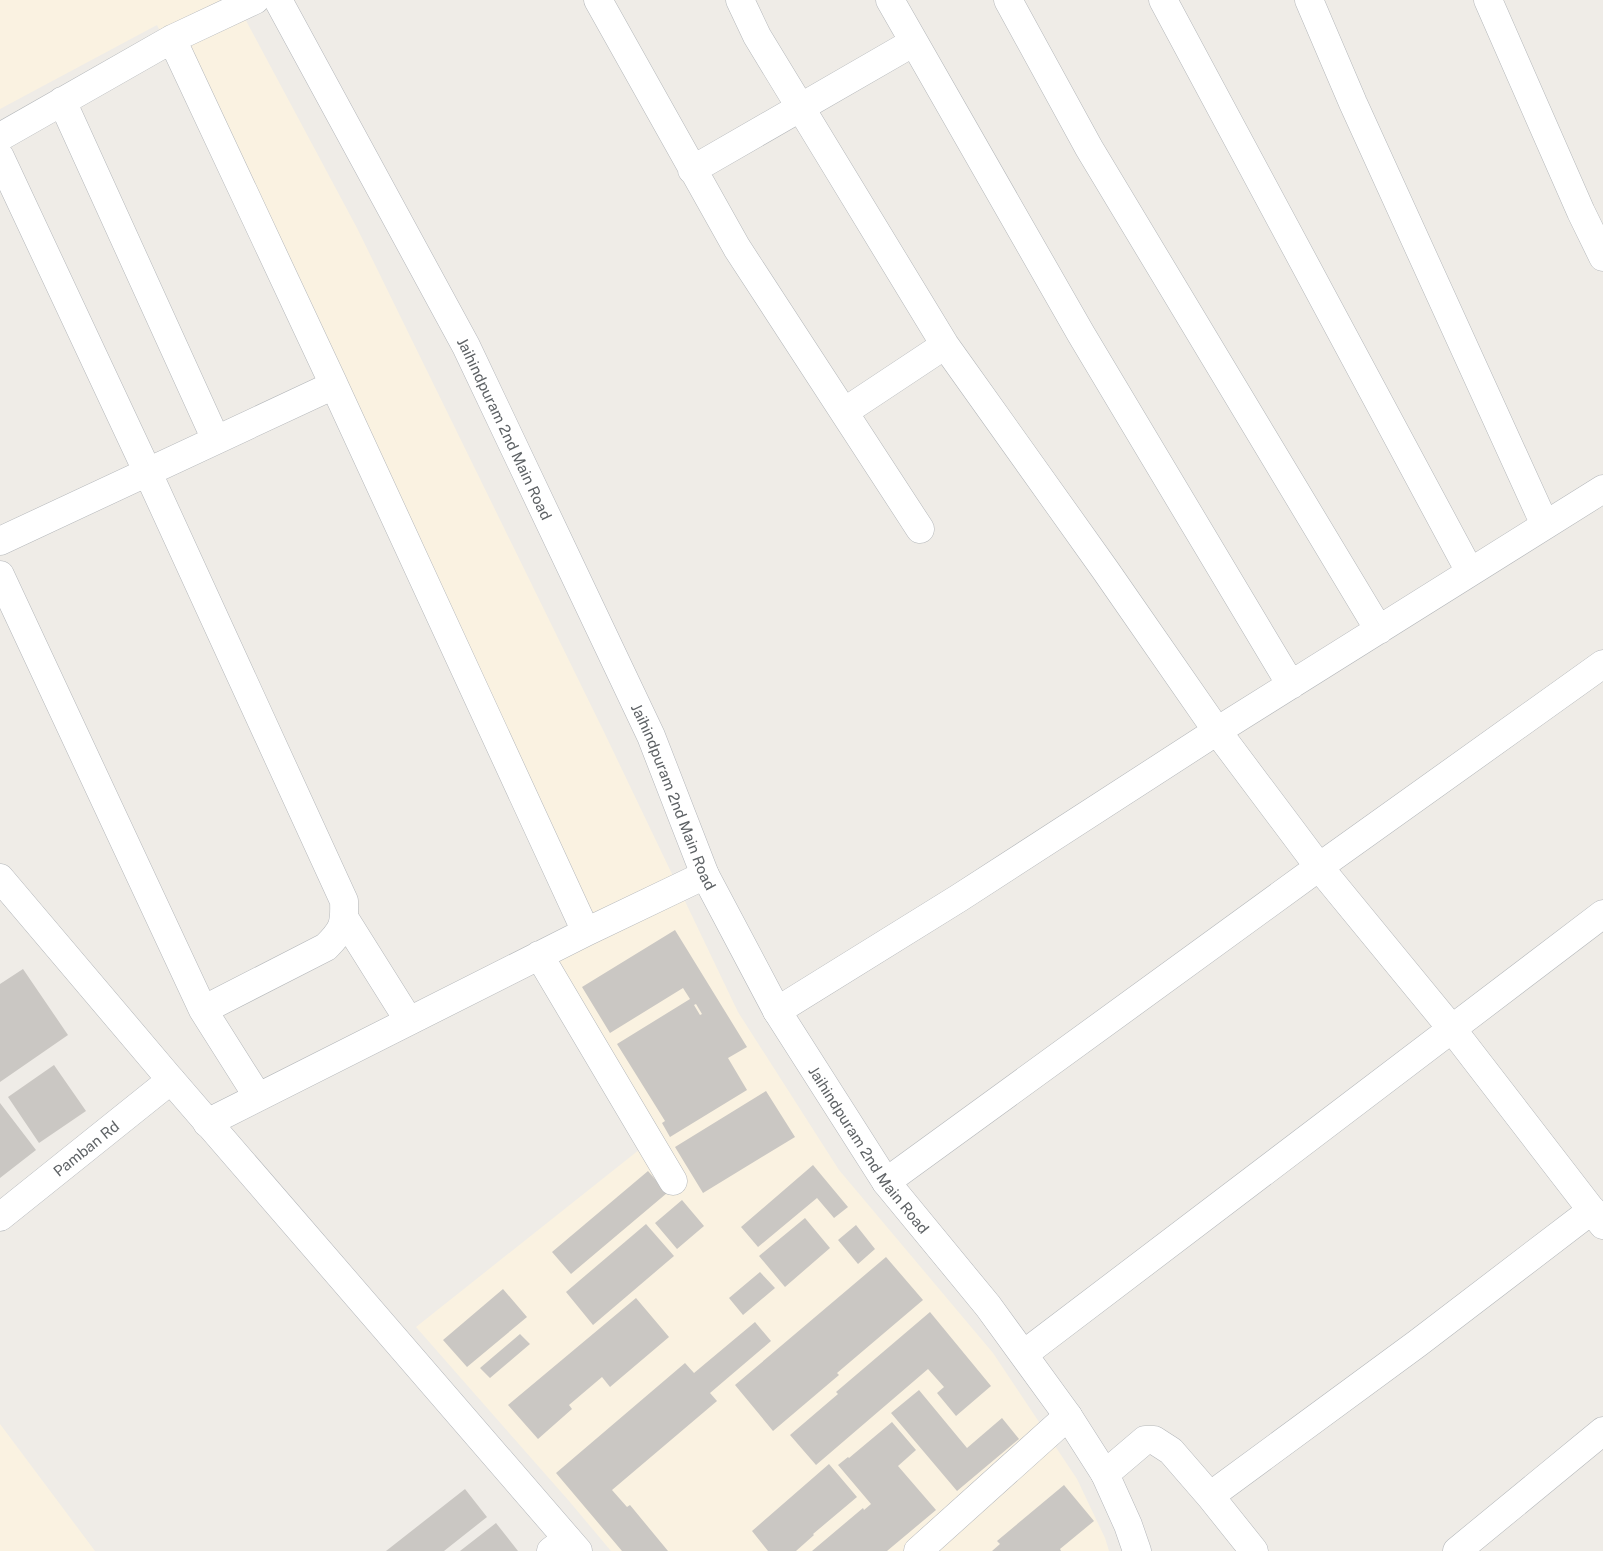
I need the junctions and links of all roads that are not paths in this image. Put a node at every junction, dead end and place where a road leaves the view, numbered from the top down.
1 (255, 0) edge
2 (278, 0) edge
3 (598, 0) edge
4 (740, 0) edge
5 (890, 0) edge
6 (1008, 0) edge
7 (1162, 0) edge
8 (1309, 0) edge
9 (1488, 0) edge
10 (172, 39) junction
11 (914, 42) junction
12 (62, 101) junction
13 (800, 107) junction
14 (0, 137) edge
15 (0, 157) edge
16 (692, 170) junction
17 (1603, 257) edge
18 (945, 345) junction
19 (334, 385) junction
20 (844, 412) junction
21 (216, 440) junction
22 (148, 473) junction
23 (1603, 488) edge
24 (1545, 525) junction
25 (920, 529) dead end
26 (0, 541) edge
27 (1470, 572) junction
28 (0, 575) edge
29 (1379, 630) junction
30 (1603, 664) edge
31 (1291, 685) junction
32 (1217, 732) junction
33 (1319, 867) junction
34 (705, 875) junction
35 (0, 878) edge
36 (1603, 914) edge
37 (345, 919) junction
38 (586, 932) junction
39 (540, 955) junction
40 (203, 1010) junction
41 (777, 1011) junction
42 (409, 1021) junction
43 (1452, 1029) junction
44 (171, 1080) junction
45 (258, 1097) junction
46 (207, 1123) junction
47 (673, 1181) dead end
48 (886, 1182) junction
49 (0, 1218) edge
50 (1598, 1218) edge
51 (1024, 1354) junction
52 (1068, 1416) junction
53 (1603, 1431) edge
54 (1104, 1474) junction
55 (1210, 1496) junction
56 (565, 1547) edge
57 (918, 1551) edge
58 (1136, 1551) edge
59 (1254, 1551) edge
60 (1457, 1551) edge

1 - 10 street
2 - 34 street, Jaihindpuram 2nd Main Road
3 - 16 street
4 - 13 street
5 - 11 street
6 - 29 street
7 - 27 street
8 - 24 street
9 - 17 street
10 - 12 street
10 - 19 street
11 - 13 street
11 - 31 street
12 - 14 street
12 - 21 street
13 - 16 street
13 - 18 street
15 - 22 street
16 - 20 street
18 - 20 street
18 - 32 street
19 - 21 street
19 - 38 street
20 - 25 street
21 - 22 street
22 - 26 street
22 - 37 street
23 - 24 street
24 - 27 street
27 - 29 street
28 - 40 street
29 - 31 street
30 - 33 street
31 - 32 street
32 - 33 street
32 - 41 street
33 - 43 street
33 - 48 street
34 - 38 street
34 - 41 street, Jaihindpuram 2nd Main Road
35 - 44 street
36 - 43 street
37 - 40 street
37 - 42 street
38 - 39 street
39 - 42 street
39 - 47 street
40 - 45 street
41 - 48 street, Jaihindpuram 2nd Main Road
42 - 45 street
43 - 50 street
43 - 51 street
44 - 46 street
44 - 49 street, Pamban Rd
45 - 46 street
46 - 56 street
48 - 51 street, Jaihindpuram 2nd Main Road
50 - 55 street
51 - 52 street, Jaihindpuram 2nd Main Road
52 - 54 street, Jaihindpuram 2nd Main Road
52 - 57 street
53 - 60 street
54 - 55 street
54 - 58 street, Jaihindpuram 2nd Main Road
55 - 59 street

